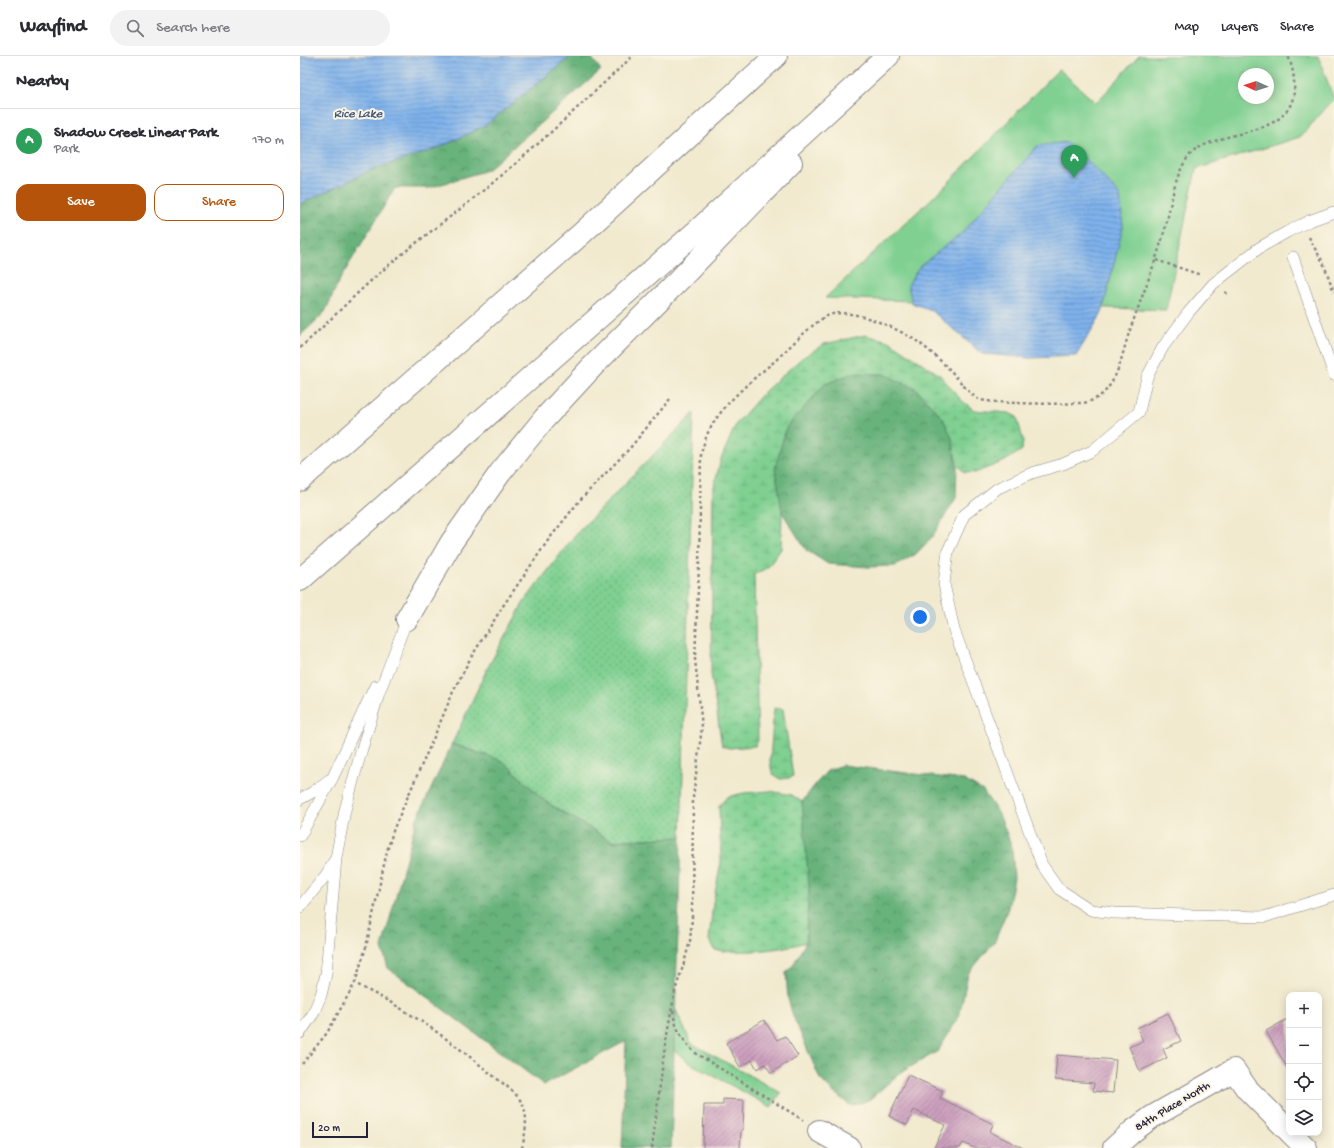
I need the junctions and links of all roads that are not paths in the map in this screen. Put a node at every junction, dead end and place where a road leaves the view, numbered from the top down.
1 (776, 56) edge
2 (887, 58) edge
3 (1334, 212) edge
4 (1293, 257) dead end
5 (1334, 375) edge
6 (300, 480) edge
7 (300, 580) edge
8 (407, 619) junction
9 (333, 777) junction
10 (300, 799) edge
11 (300, 836) edge
12 (336, 858) junction
13 (1334, 895) edge
14 (300, 907) edge
15 (300, 1033) edge
16 (1286, 1128) edge
17 (819, 1131) road end
18 (1294, 1136) edge
19 (849, 1148) edge
20 (1114, 1148) edge
21 (1306, 1148) edge

1 - 6 main road
2 - 7 main road
2 - 8 main road
3 - 13 lane
4 - 5 lane
8 - 9 lane
8 - 12 lane
9 - 10 lane
9 - 11 lane
12 - 14 lane
12 - 15 lane
16 - 20 main road, 84th Place North
17 - 19 main road
18 - 21 main road

